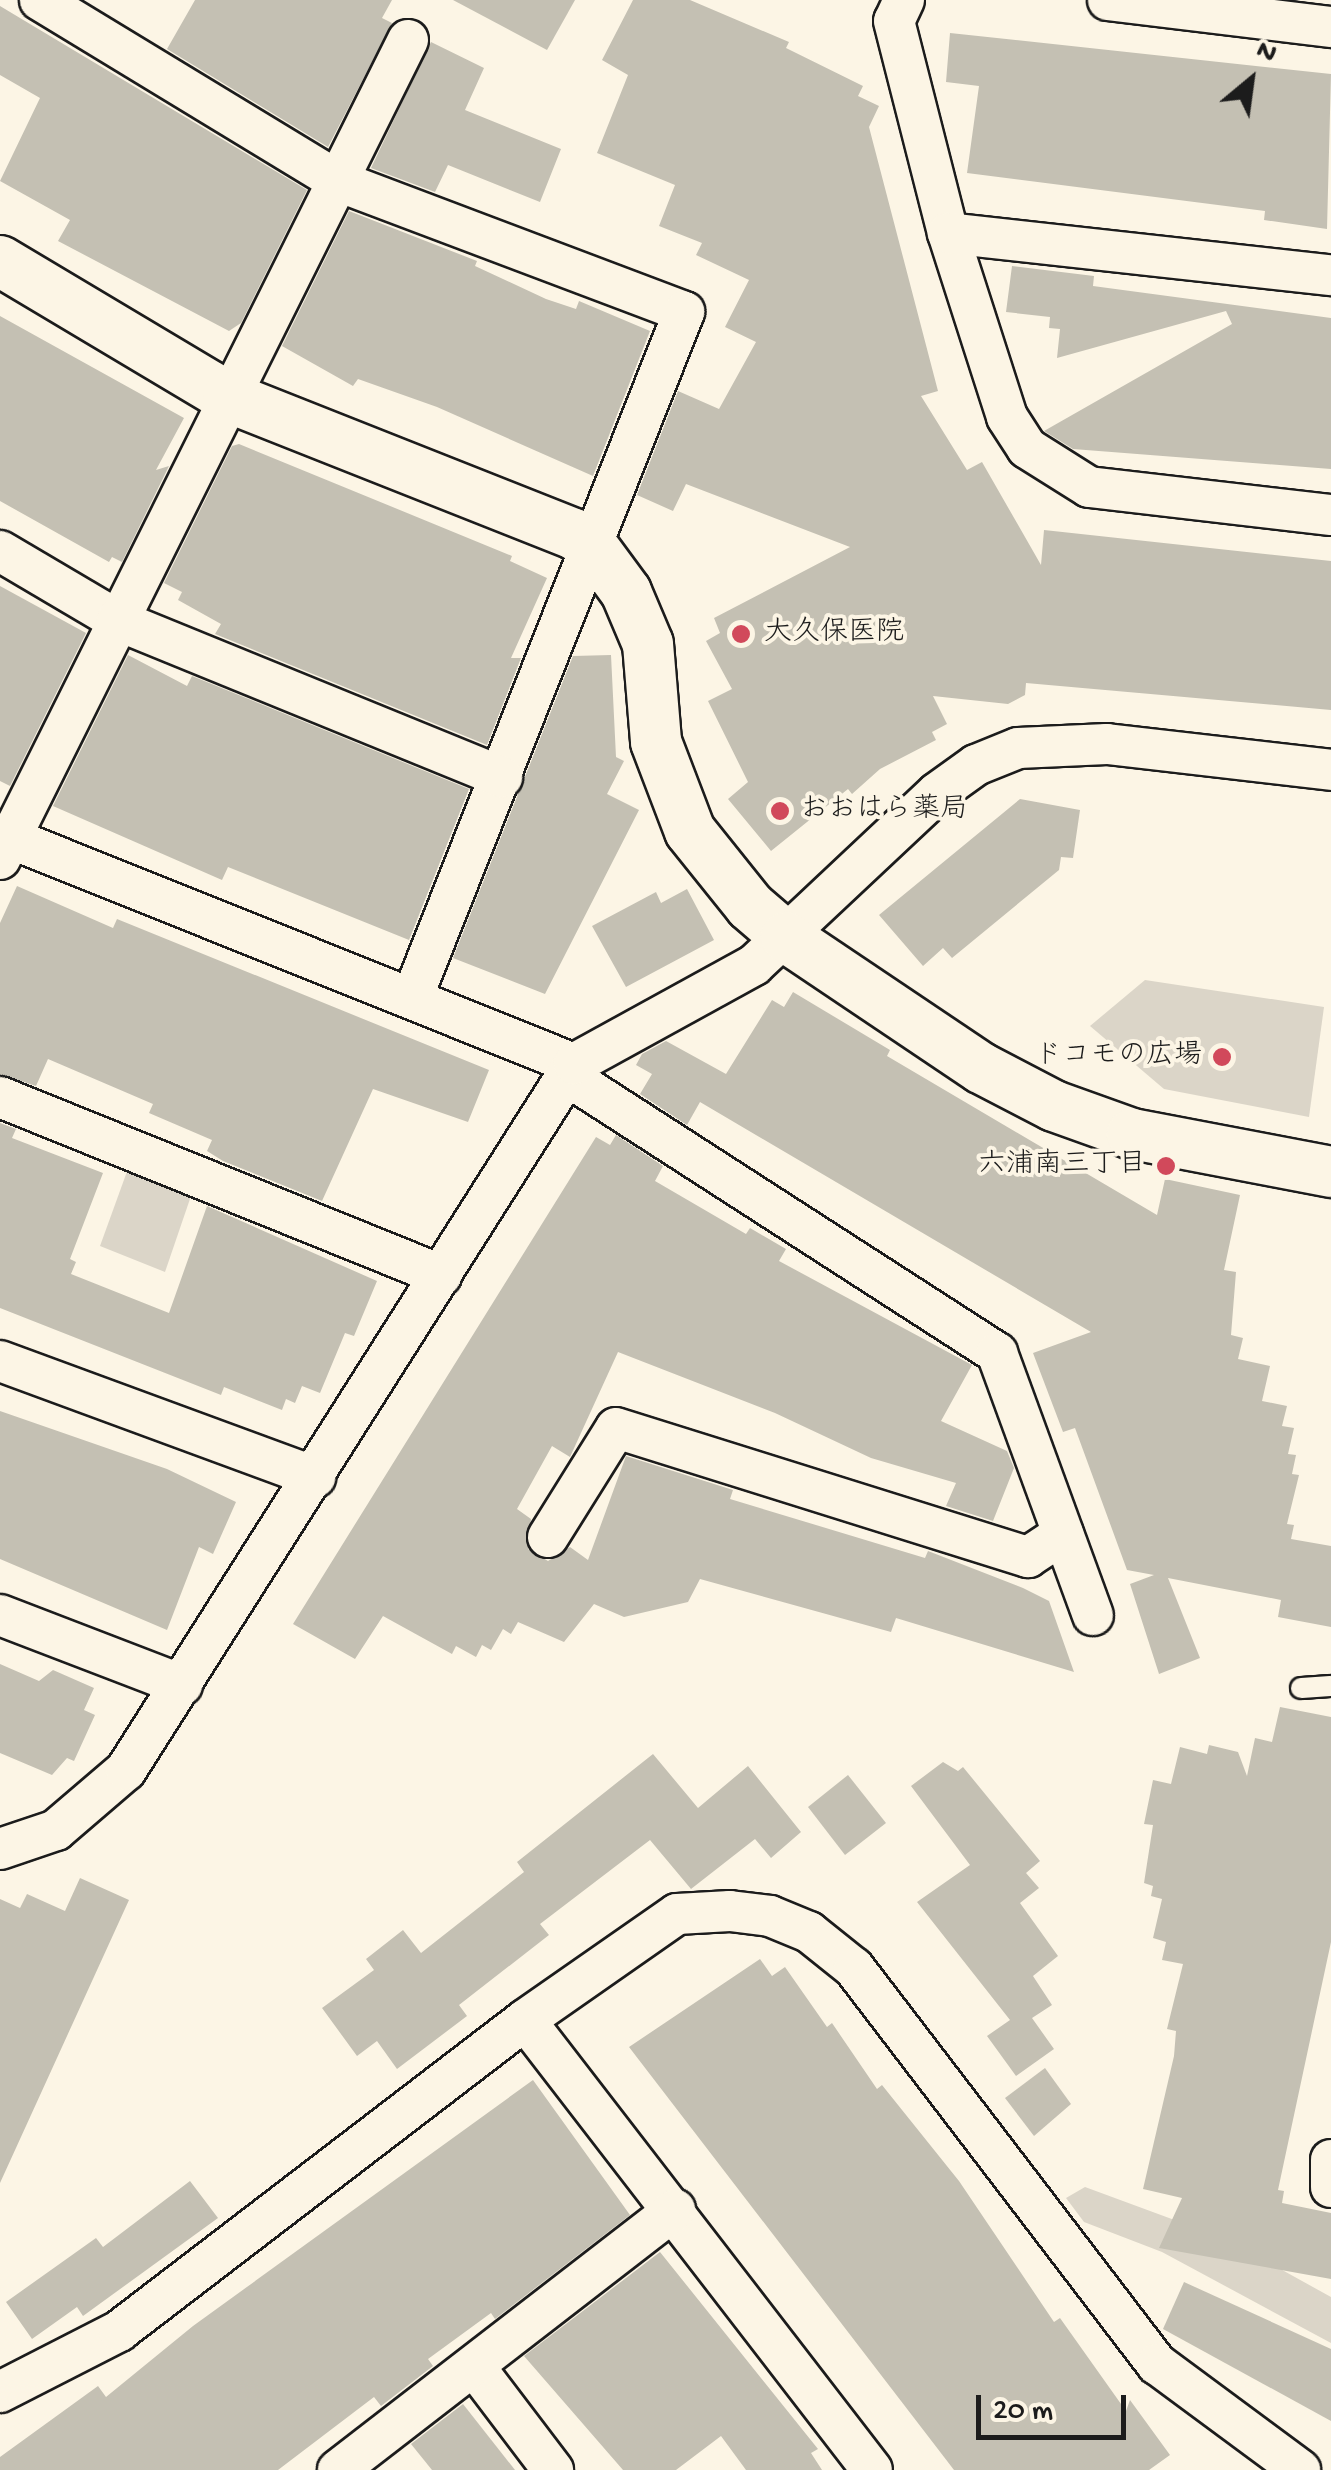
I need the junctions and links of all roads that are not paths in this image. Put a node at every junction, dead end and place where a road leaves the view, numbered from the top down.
1 (40, 0) edge
2 (904, 0) edge
3 (1108, 0) edge
4 (1331, 27) edge
5 (408, 40) dead end
6 (338, 181) junction
7 (948, 232) junction
8 (0, 261) edge
9 (1331, 275) edge
10 (228, 397) junction
11 (1331, 515) edge
12 (593, 547) junction
13 (0, 551) edge
14 (117, 620) junction
15 (1331, 770) edge
16 (502, 776) junction
17 (3, 844) edge
18 (786, 937) junction
19 (412, 998) junction
20 (570, 1070) junction
21 (0, 1097) edge
22 (1331, 1172) edge
23 (441, 1275) junction
24 (0, 1361) edge
25 (315, 1477) junction
26 (1063, 1534) junction
27 (548, 1537) dead end
28 (0, 1615) edge
29 (1093, 1616) dead end
30 (182, 1684) junction
31 (1331, 1686) edge
32 (1301, 1688) dead end
33 (0, 1849) edge
34 (525, 2020) junction
35 (1331, 2160) edge
36 (1331, 2187) edge
37 (675, 2210) junction
38 (474, 2366) junction
39 (0, 2392) edge
40 (338, 2470) edge
41 (552, 2470) edge
42 (872, 2470) edge
43 (1300, 2470) edge

1 - 6 street
2 - 7 street
3 - 4 street
5 - 6 street
6 - 10 street
6 - 12 street
7 - 9 street
7 - 11 street
8 - 10 street
10 - 12 street
10 - 14 street
12 - 16 street
12 - 18 street
13 - 14 street
14 - 16 street
14 - 17 street
15 - 18 street
16 - 19 street
17 - 19 street
18 - 20 street
18 - 22 street
19 - 20 street
20 - 23 street
20 - 26 street
21 - 23 street
23 - 25 street
24 - 25 street
25 - 30 street
26 - 27 street
26 - 29 street
28 - 30 street
30 - 33 street
31 - 32 lane
34 - 37 street
34 - 39 street
34 - 43 street
35 - 36 street
37 - 38 street
37 - 42 street
38 - 40 street
38 - 41 street

